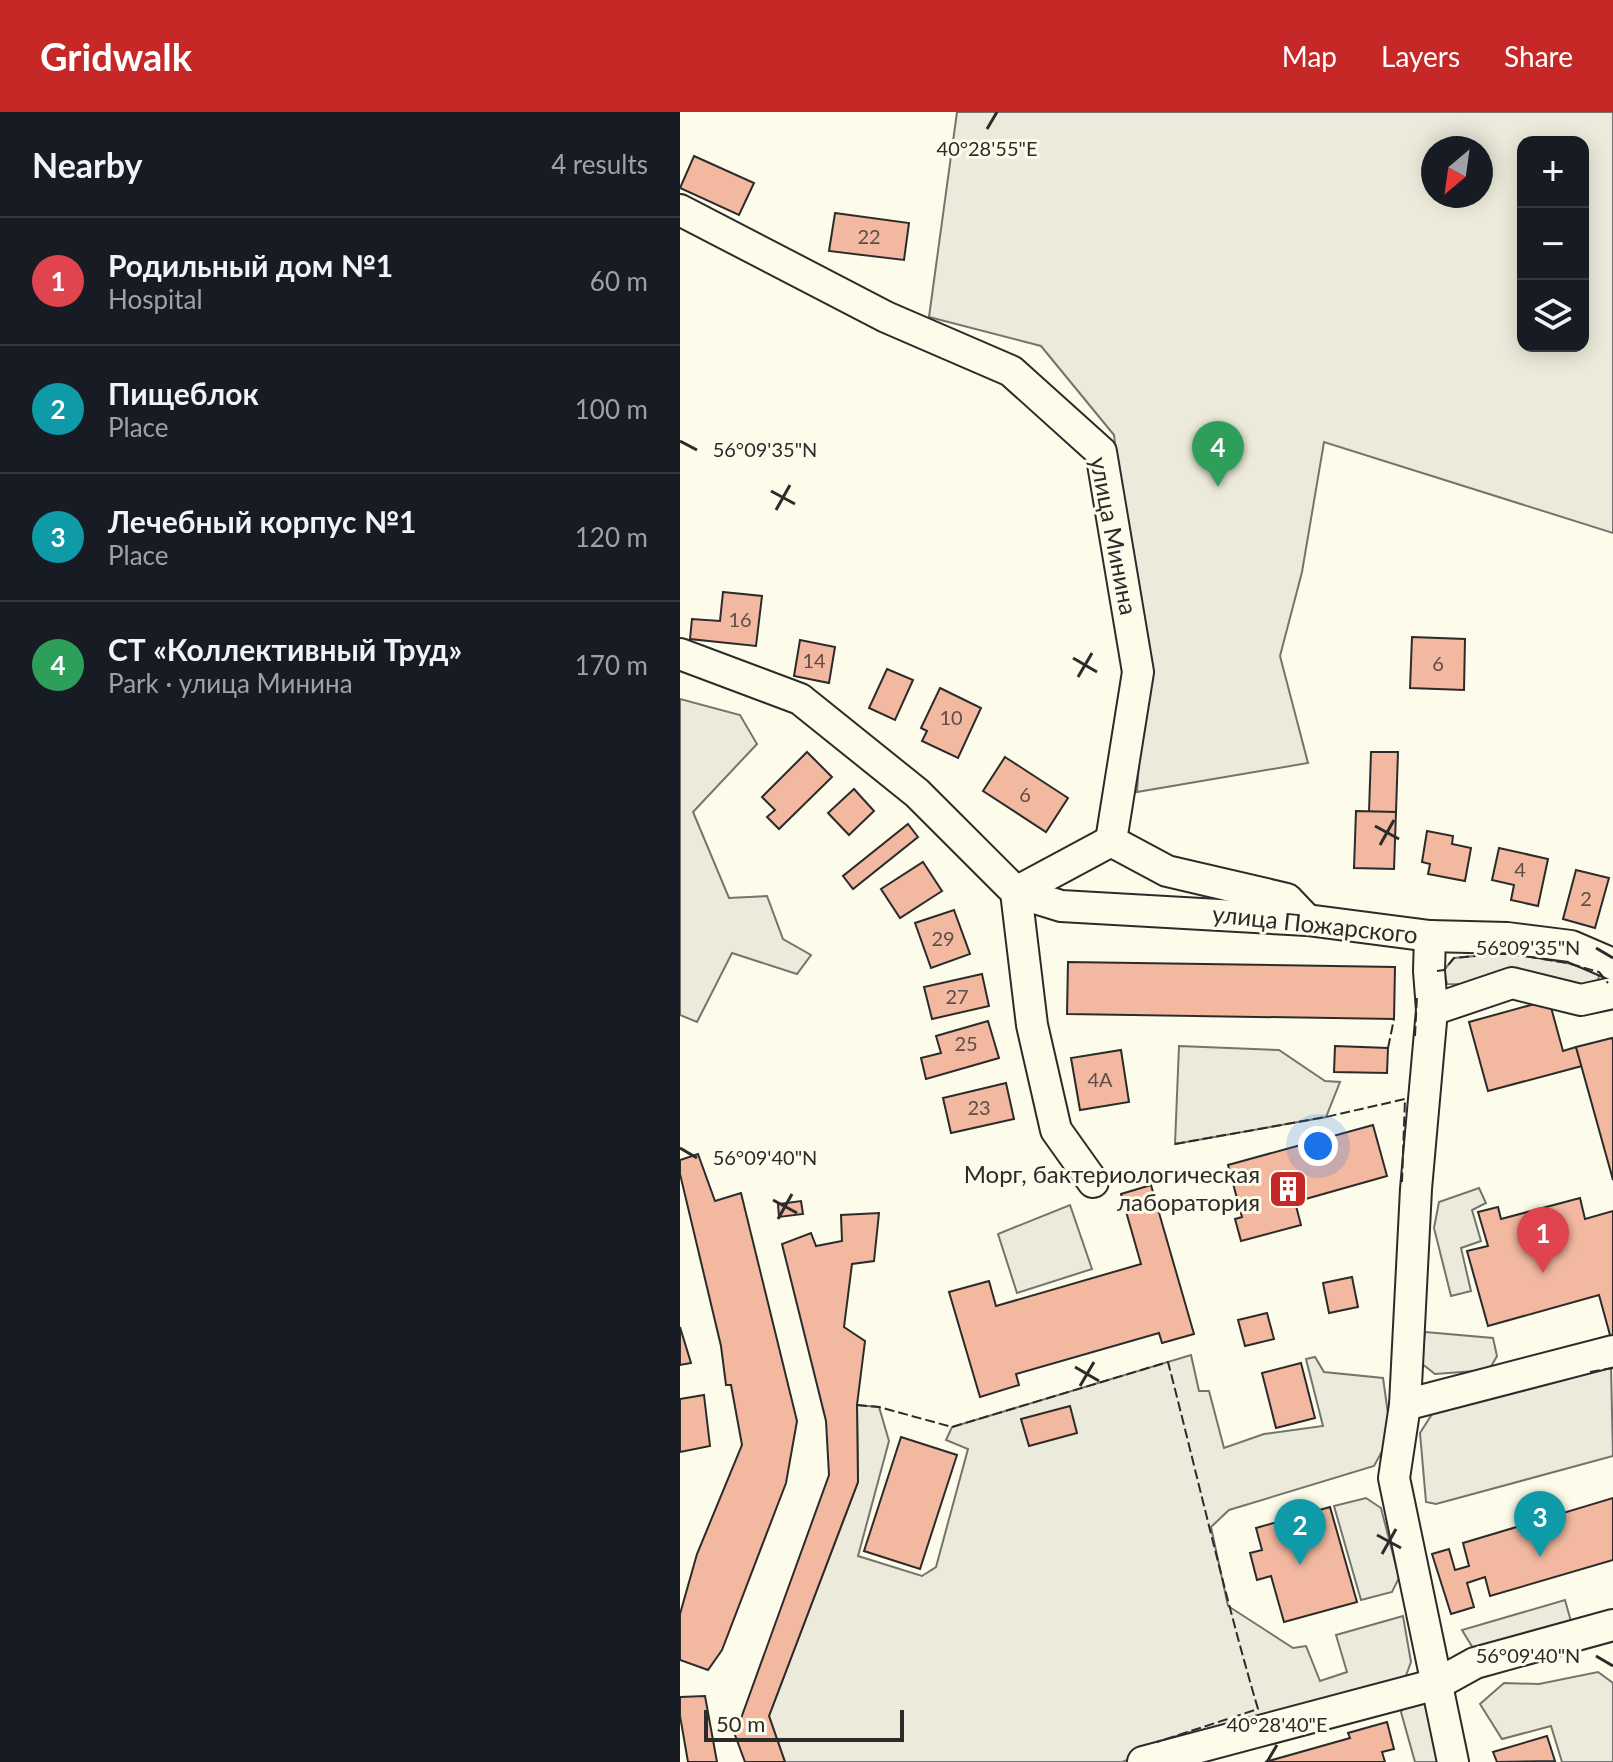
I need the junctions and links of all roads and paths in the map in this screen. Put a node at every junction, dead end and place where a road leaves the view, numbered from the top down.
1 (680, 210) edge
2 (680, 654) edge
3 (1111, 841) junction
4 (1016, 892) junction
5 (1307, 920) junction
6 (1430, 936) junction
7 (1613, 964) edge
8 (1613, 993) edge
9 (1432, 1010) junction
10 (1093, 1182) dead end
11 (1613, 1351) edge
12 (1405, 1405) junction
13 (1613, 1625) edge
14 (1437, 1684) junction
15 (1143, 1762) edge
16 (1453, 1762) edge

1 - 3 street, улица Минина
2 - 4 street
3 - 4 street
3 - 5 street
4 - 5 street, улица Пожарского
4 - 10 street
5 - 6 street, улица Пожарского
6 - 7 street, улица Пожарского
6 - 9 street
8 - 9 street
9 - 12 street
11 - 12 street
12 - 14 street
13 - 14 street
14 - 15 street
14 - 16 street

